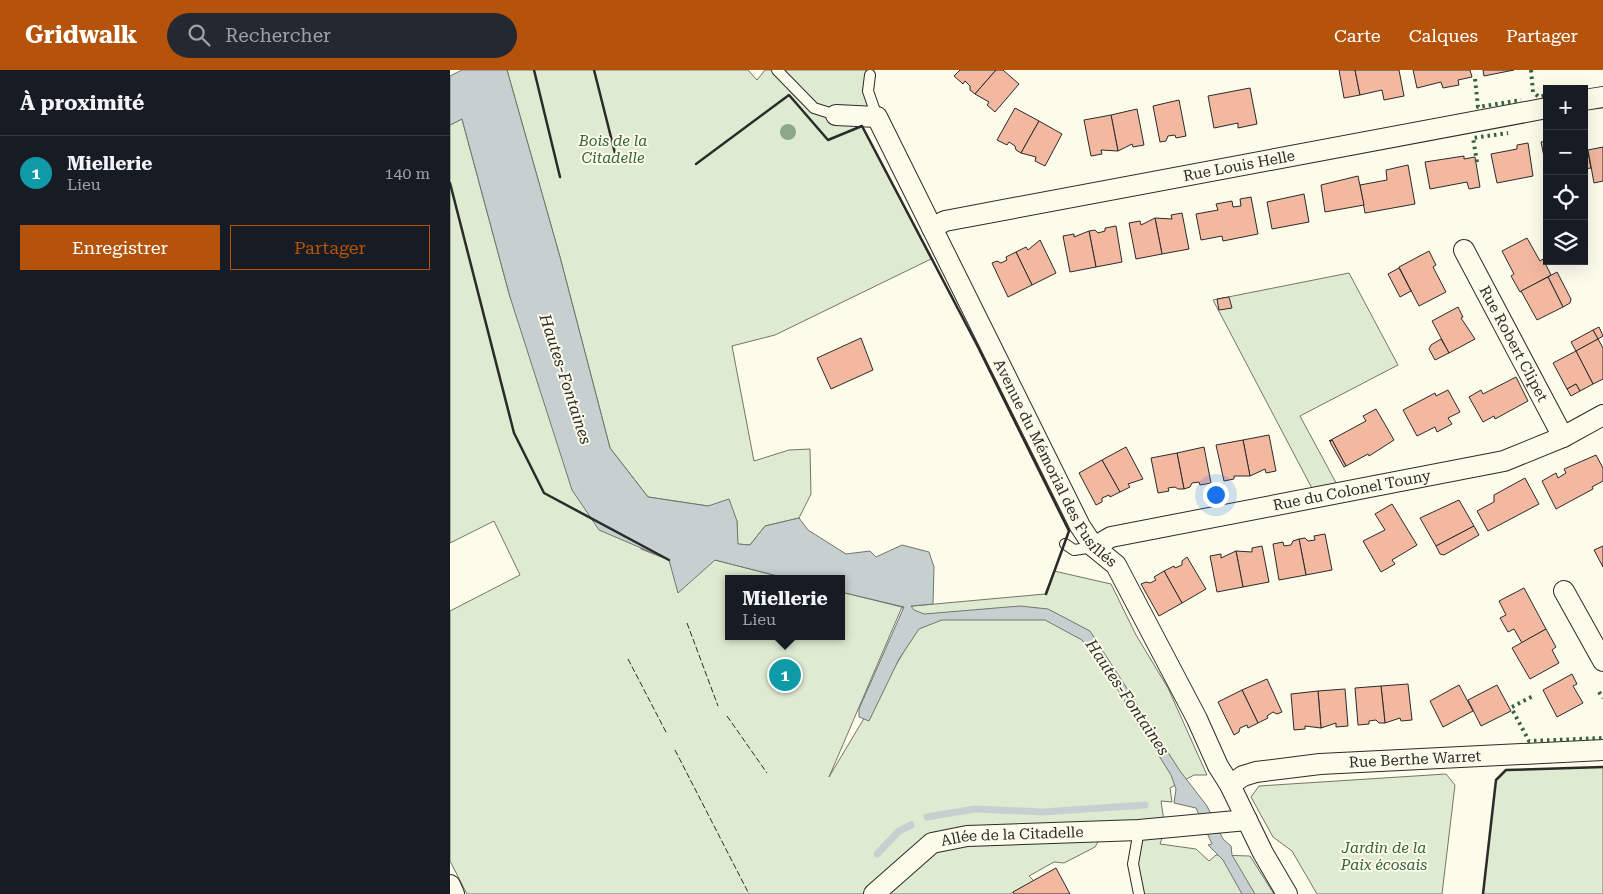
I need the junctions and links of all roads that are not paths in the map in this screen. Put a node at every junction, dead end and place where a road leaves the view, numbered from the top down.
1 (777, 70) edge
2 (870, 74) dead end
3 (1603, 97) edge
4 (1588, 99) edge
5 (1543, 109) edge
6 (836, 115) joint
7 (877, 117) junction
8 (932, 228) junction
9 (1464, 250) dead end
10 (1603, 415) edge
11 (1563, 436) junction
12 (1064, 544) dead end
13 (1094, 547) junction
14 (1564, 592) dead end
15 (1603, 661) edge
16 (1603, 750) edge
17 (1230, 786) junction
18 (1247, 820) junction
19 (1139, 830) junction
20 (450, 885) edge
21 (454, 894) edge
22 (874, 894) edge
23 (1139, 894) edge
24 (1287, 894) edge

1 - 6 lane
2 - 7 lane
3 - 4 street
5 - 8 street, Rue Louis Helle
6 - 7 street
7 - 8 street, Avenue du Mémorial des Fusillés
8 - 13 street, Avenue du Mémorial des Fusillés
9 - 11 street, Rue Robert Clipet
10 - 11 street, Rue du Colonel Touny
11 - 13 street, Rue du Colonel Touny
12 - 13 lane
13 - 17 street, Avenue du Mémorial des Fusillés
14 - 15 street
16 - 17 street, Rue Berthe Warret
17 - 18 street, Avenue du Mémorial des Fusillés
18 - 19 street, Allée de la Citadelle
18 - 24 street, Avenue du Mémorial des Fusillés
19 - 22 street, Allée de la Citadelle
19 - 23 lane
20 - 21 street

